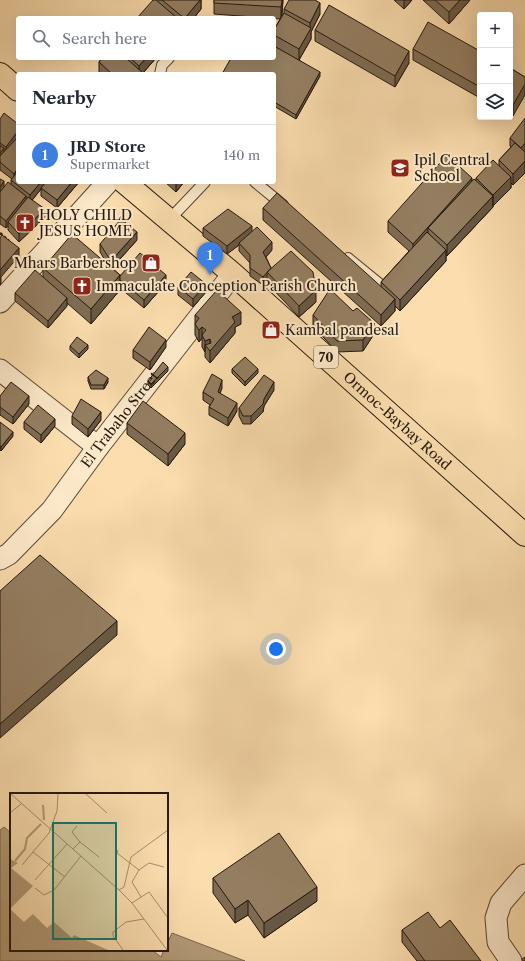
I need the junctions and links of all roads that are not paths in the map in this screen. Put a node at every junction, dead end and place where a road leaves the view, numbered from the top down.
1 (167, 60) edge
2 (160, 72) edge
3 (0, 74) edge
4 (16, 88) edge
5 (106, 184) edge
6 (126, 184) edge
7 (203, 184) edge
8 (257, 184) edge
9 (291, 211) edge
10 (169, 220) junction
11 (339, 251) edge
12 (233, 274) junction
13 (381, 285) edge
14 (0, 302) edge
15 (0, 370) edge
16 (98, 447) junction
17 (525, 535) edge
18 (0, 559) edge
19 (525, 875) edge
20 (511, 961) edge

1 - 2 lane
3 - 4 highway
5 - 14 street
6 - 10 highway, Ormoc-Baybay Road / 70
7 - 10 lane
8 - 9 lane
10 - 12 highway, Ormoc-Baybay Road / 70
11 - 13 lane
12 - 16 street, El Trabaho Street
12 - 17 highway, Ormoc-Baybay Road / 70
15 - 16 street
16 - 18 street, El Trabaho Street
19 - 20 street

